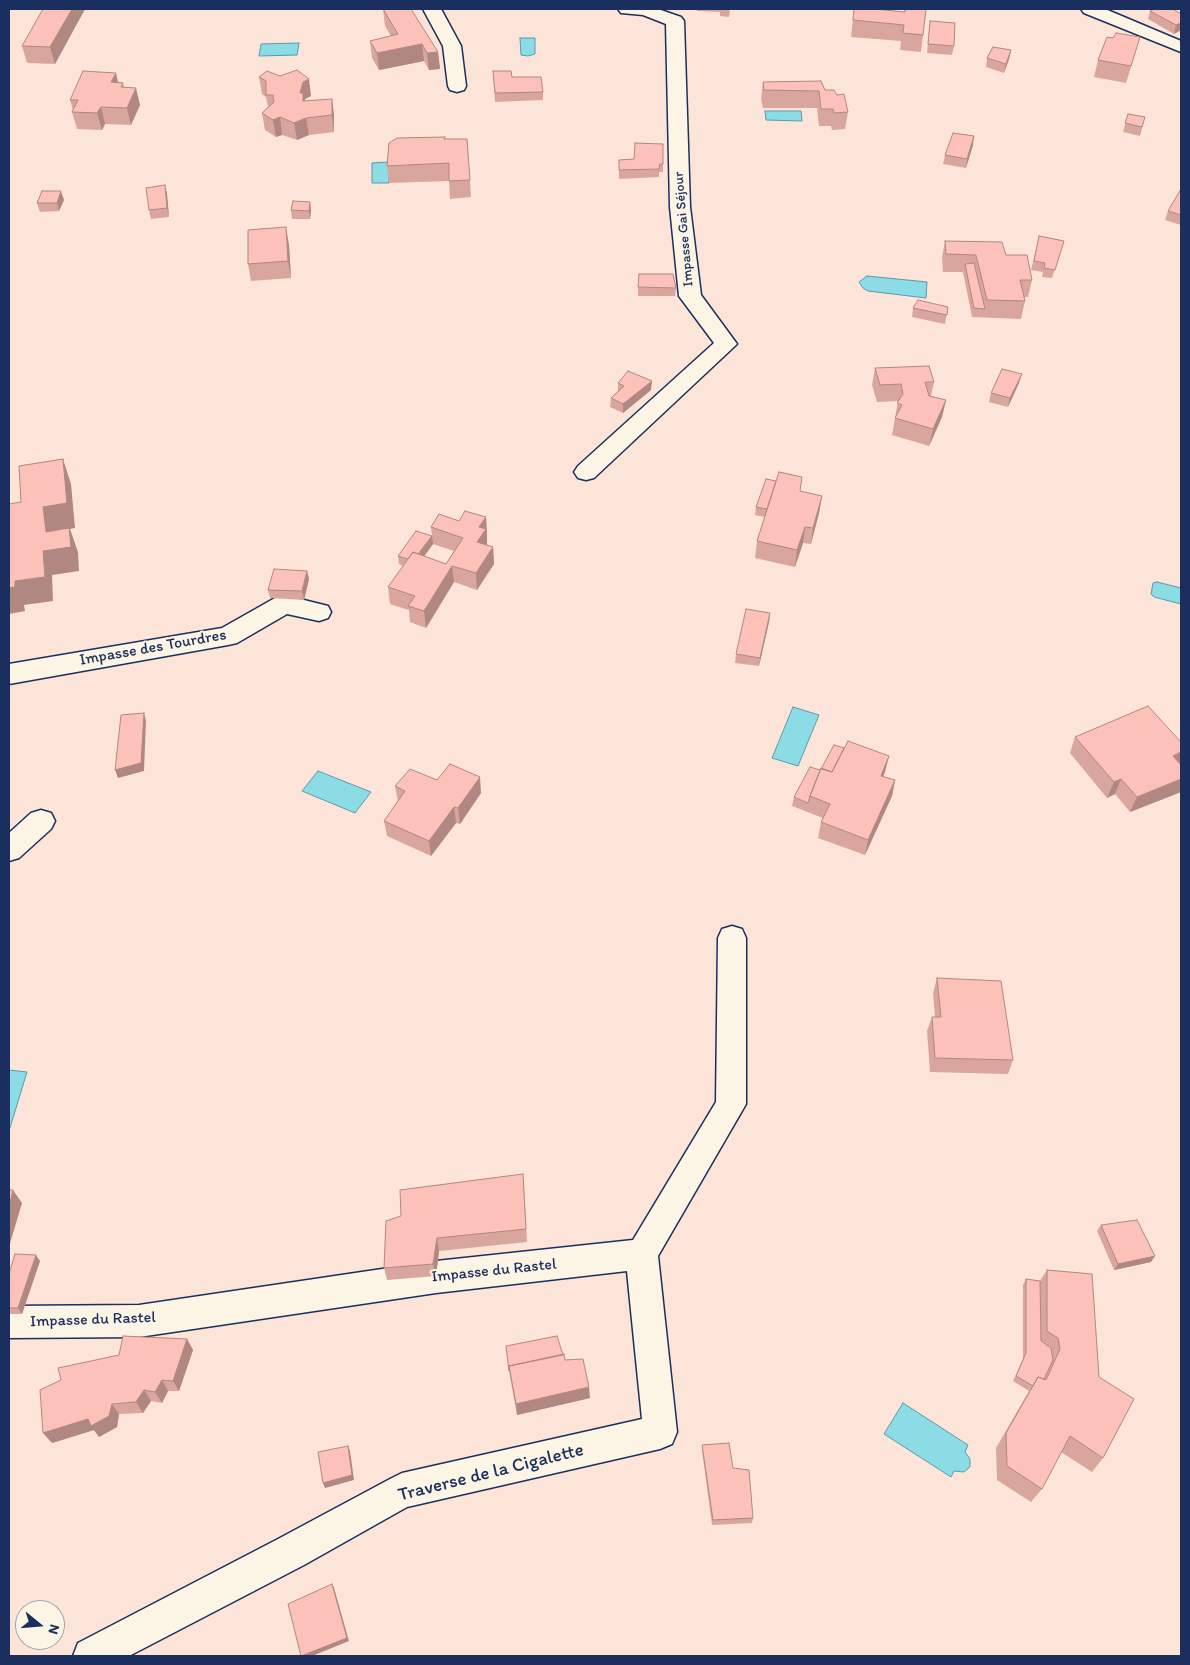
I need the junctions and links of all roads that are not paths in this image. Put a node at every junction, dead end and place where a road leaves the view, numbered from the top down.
1 (432, 9) edge
2 (628, 9) edge
3 (1090, 9) edge
4 (1181, 47) edge
5 (457, 86) dead end
6 (586, 472) dead end
7 (318, 612) dead end
8 (9, 674) edge
9 (41, 821) dead end
10 (9, 850) edge
11 (732, 938) dead end
12 (642, 1254) junction
13 (9, 1322) edge
14 (92, 1656) edge

1 - 5 street
2 - 6 street, Impasse Gai Séjour
3 - 4 street
7 - 8 street, Impasse des Tourdres
9 - 10 street
11 - 12 street
12 - 13 street, Impasse du Rastel
12 - 14 street, Traverse de la Cigalette

